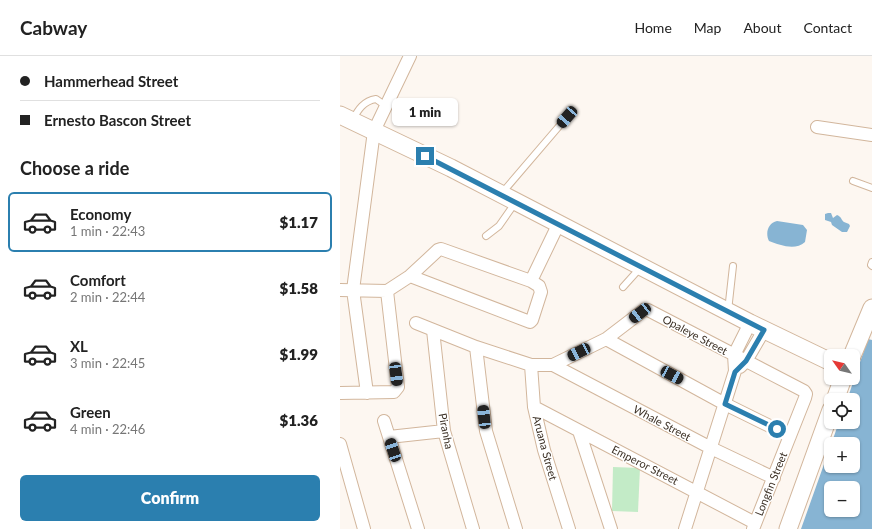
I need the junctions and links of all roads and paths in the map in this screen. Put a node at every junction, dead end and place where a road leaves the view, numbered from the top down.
1 (410, 56) edge
2 (386, 106) junction
3 (567, 117) dead end
4 (346, 118) edge
5 (817, 127) dead end
6 (374, 131) junction
7 (872, 135) edge
8 (853, 180) dead end
9 (872, 188) edge
10 (508, 198) junction
11 (558, 225) junction
12 (486, 236) dead end
13 (872, 262) edge
14 (733, 266) dead end
15 (872, 266) edge
16 (641, 268) junction
17 (410, 276) junction
18 (531, 281) junction
19 (623, 286) dead end
20 (340, 290) edge
21 (353, 290) junction
22 (387, 291) junction
23 (872, 308) edge
24 (728, 312) junction
25 (416, 323) dead end
26 (757, 326) junction
27 (433, 330) junction
28 (606, 339) junction
29 (476, 347) junction
30 (855, 349) edge
31 (734, 355) junction
32 (824, 359) edge
33 (746, 361) junction
34 (531, 365) junction
35 (553, 365) junction
36 (735, 372) junction
37 (340, 393) edge
38 (366, 393) junction
39 (806, 394) joint
40 (725, 404) junction
41 (534, 407) junction
42 (384, 421) dead end
43 (824, 429) edge
44 (444, 431) junction
45 (580, 431) junction
46 (790, 436) junction
47 (389, 437) junction
48 (340, 444) edge
49 (711, 448) junction
50 (774, 478) junction
51 (346, 486) edge
52 (697, 492) junction
53 (754, 526) edge
54 (364, 529) edge
55 (418, 529) edge
56 (472, 529) edge
57 (516, 529) edge
58 (569, 529) edge
59 (611, 529) edge
60 (685, 529) edge
61 (788, 529) edge

1 - 2 street
2 - 4 lane
2 - 6 street
3 - 10 lane
4 - 6 street
5 - 7 street
6 - 10 street
6 - 21 street
8 - 9 lane
10 - 11 street
10 - 12 lane
11 - 16 street
11 - 18 street
13 - 15 lane
14 - 24 lane
16 - 19 lane
16 - 24 street
17 - 18 street
17 - 18 street
17 - 22 street
20 - 21 street
21 - 22 street
21 - 38 street
22 - 38 street
23 - 30 street
24 - 26 street
25 - 27 street
26 - 31 street
26 - 32 street
26 - 33 street
27 - 29 street
27 - 44 street, Piranha
28 - 31 street, Opaleye Street
28 - 35 street
28 - 40 street
29 - 34 street
29 - 57 street
31 - 33 street, Opaleye Street
31 - 36 street
33 - 36 street
33 - 39 street, Opaleye Street
34 - 35 street
34 - 41 street, Aruana Street
35 - 49 street, Whale Street
36 - 40 street
37 - 38 street
39 - 46 street, Longfin Street
40 - 46 street
40 - 49 street
41 - 45 street, Emperor Street
41 - 58 street, Aruana Street
42 - 47 street
43 - 61 street
44 - 47 street
44 - 56 street, Piranha
45 - 52 street, Emperor Street
45 - 59 street
46 - 50 street, Longfin Street
47 - 55 street
48 - 51 street
49 - 50 street, Whale Street
49 - 52 street
50 - 53 street, Longfin Street
51 - 54 street
52 - 53 street, Emperor Street
52 - 60 street

